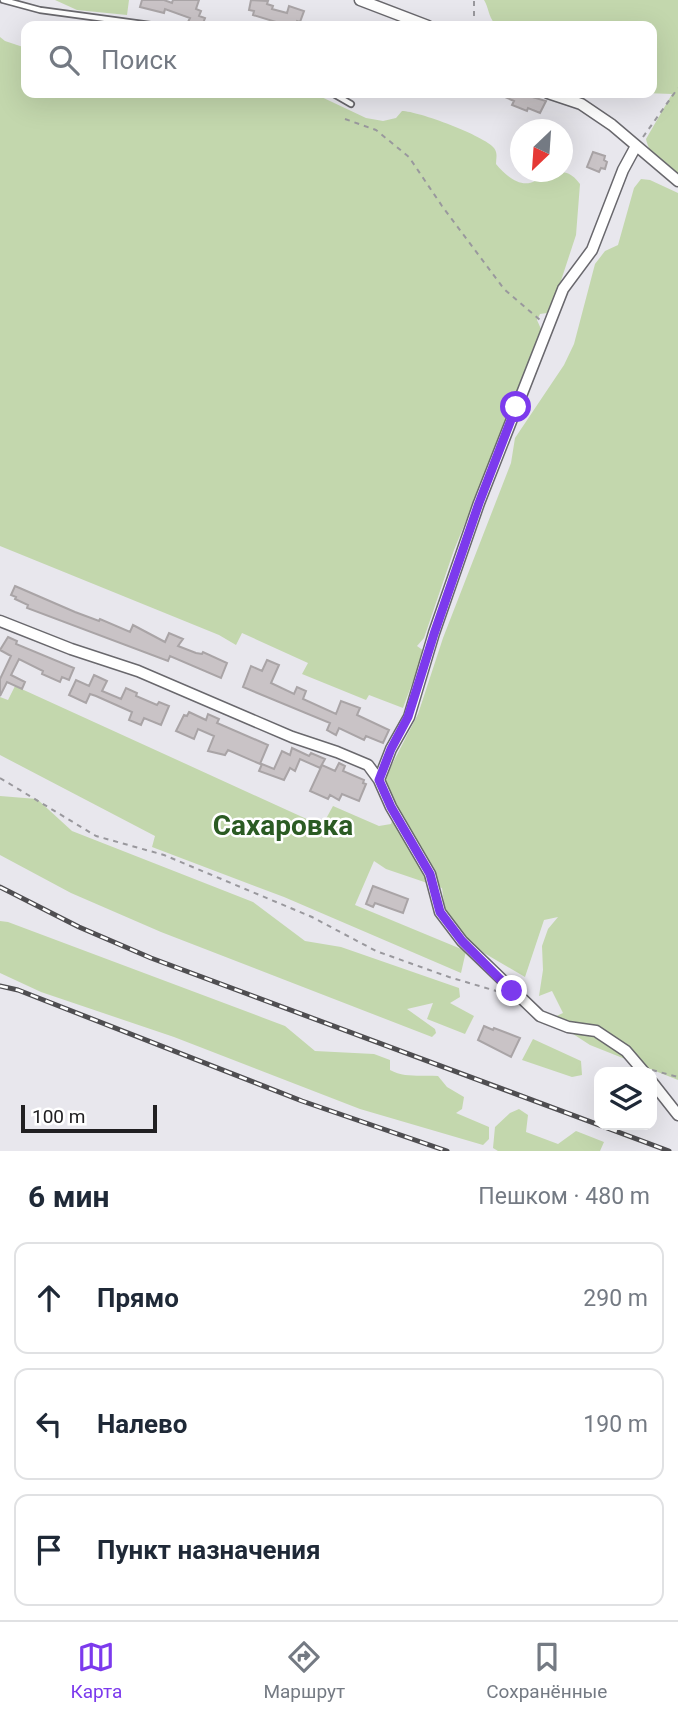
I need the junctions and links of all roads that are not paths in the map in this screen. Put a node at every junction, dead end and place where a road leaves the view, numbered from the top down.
1 (3, 0) edge
2 (360, 0) edge
3 (121, 21) edge
4 (415, 21) edge
5 (341, 98) edge
6 (563, 98) edge
7 (351, 104) dead end
8 (636, 146) junction
9 (678, 181) edge
10 (0, 621) edge
11 (379, 780) junction
12 (640, 1067) edge
13 (657, 1088) edge
14 (678, 1115) edge

1 - 3 lane
2 - 4 street
5 - 7 lane
6 - 8 street
8 - 9 street
8 - 11 street
10 - 11 street
11 - 12 street
13 - 14 street

